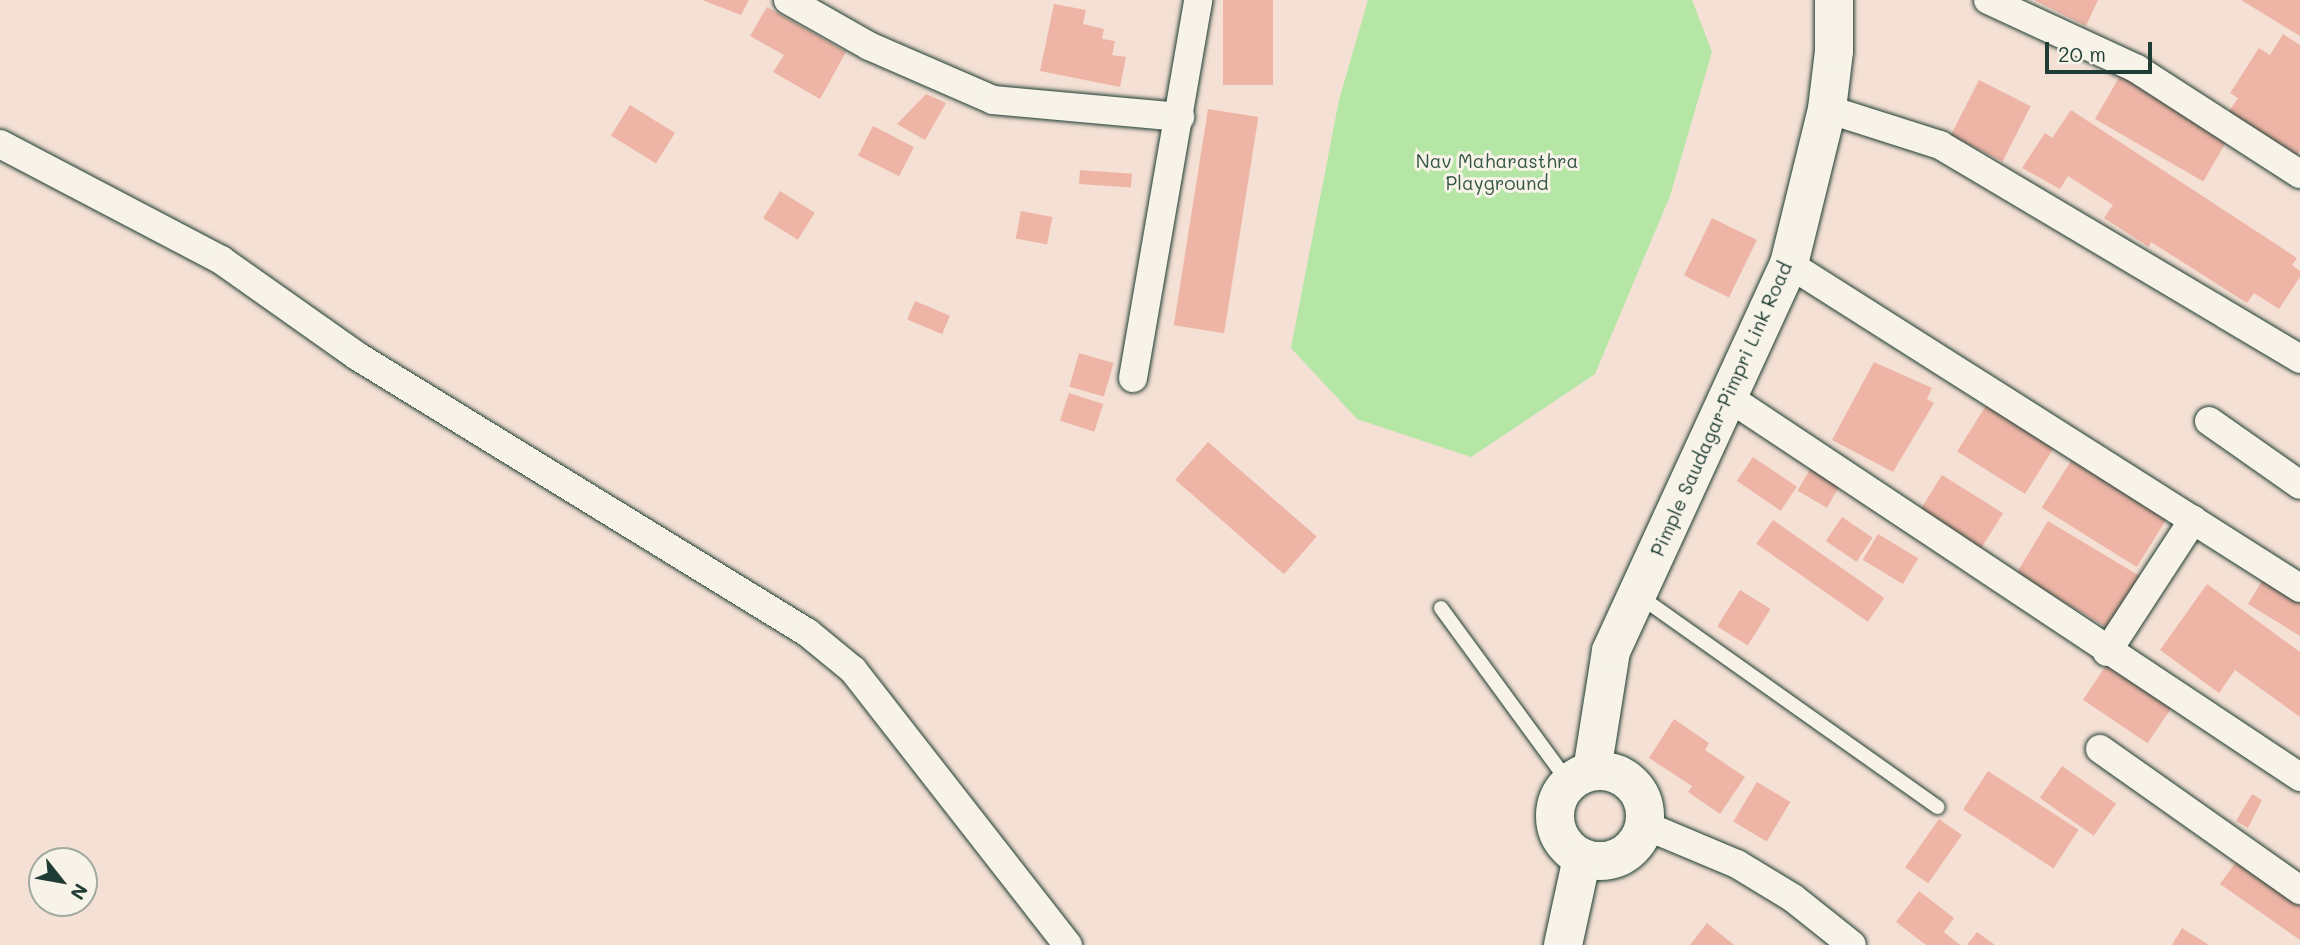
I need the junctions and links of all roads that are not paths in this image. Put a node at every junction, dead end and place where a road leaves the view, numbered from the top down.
1 (788, 0) edge
2 (1198, 0) edge
3 (1834, 0) edge
4 (1987, 0) edge
5 (1828, 109) junction
6 (1180, 117) junction
7 (0, 144) edge
8 (2300, 174) edge
9 (1789, 264) junction
10 (2300, 359) edge
11 (1133, 378) dead end
12 (1728, 397) junction
13 (2209, 421) dead end
14 (2300, 485) edge
15 (2193, 520) junction
16 (2300, 588) edge
17 (1637, 594) junction
18 (1441, 608) dead end
19 (2108, 652) junction
20 (2100, 749) dead end
21 (1580, 777) junction
22 (2300, 777) edge
23 (1937, 807) dead end
24 (1644, 825) junction
25 (1582, 858) junction
26 (2300, 890) edge
27 (1068, 945) edge
28 (1563, 945) edge
29 (1852, 945) edge

1 - 6 street
2 - 6 street
3 - 5 street, Pimple Saudagar-Pimpri Link Road
4 - 8 street
5 - 9 street, Pimple Saudagar-Pimpri Link Road
5 - 10 street
6 - 11 street
7 - 27 street
9 - 12 street, Pimple Saudagar-Pimpri Link Road
9 - 15 street
12 - 17 street, Pimple Saudagar-Pimpri Link Road
12 - 19 street
13 - 14 street
15 - 16 street
15 - 19 street
17 - 21 street, Pimple Saudagar-Pimpri Link Road
17 - 23 lane
18 - 21 lane
19 - 22 street
20 - 26 street
21 - 24 street
21 - 25 street
24 - 25 street
24 - 29 street
25 - 28 street

